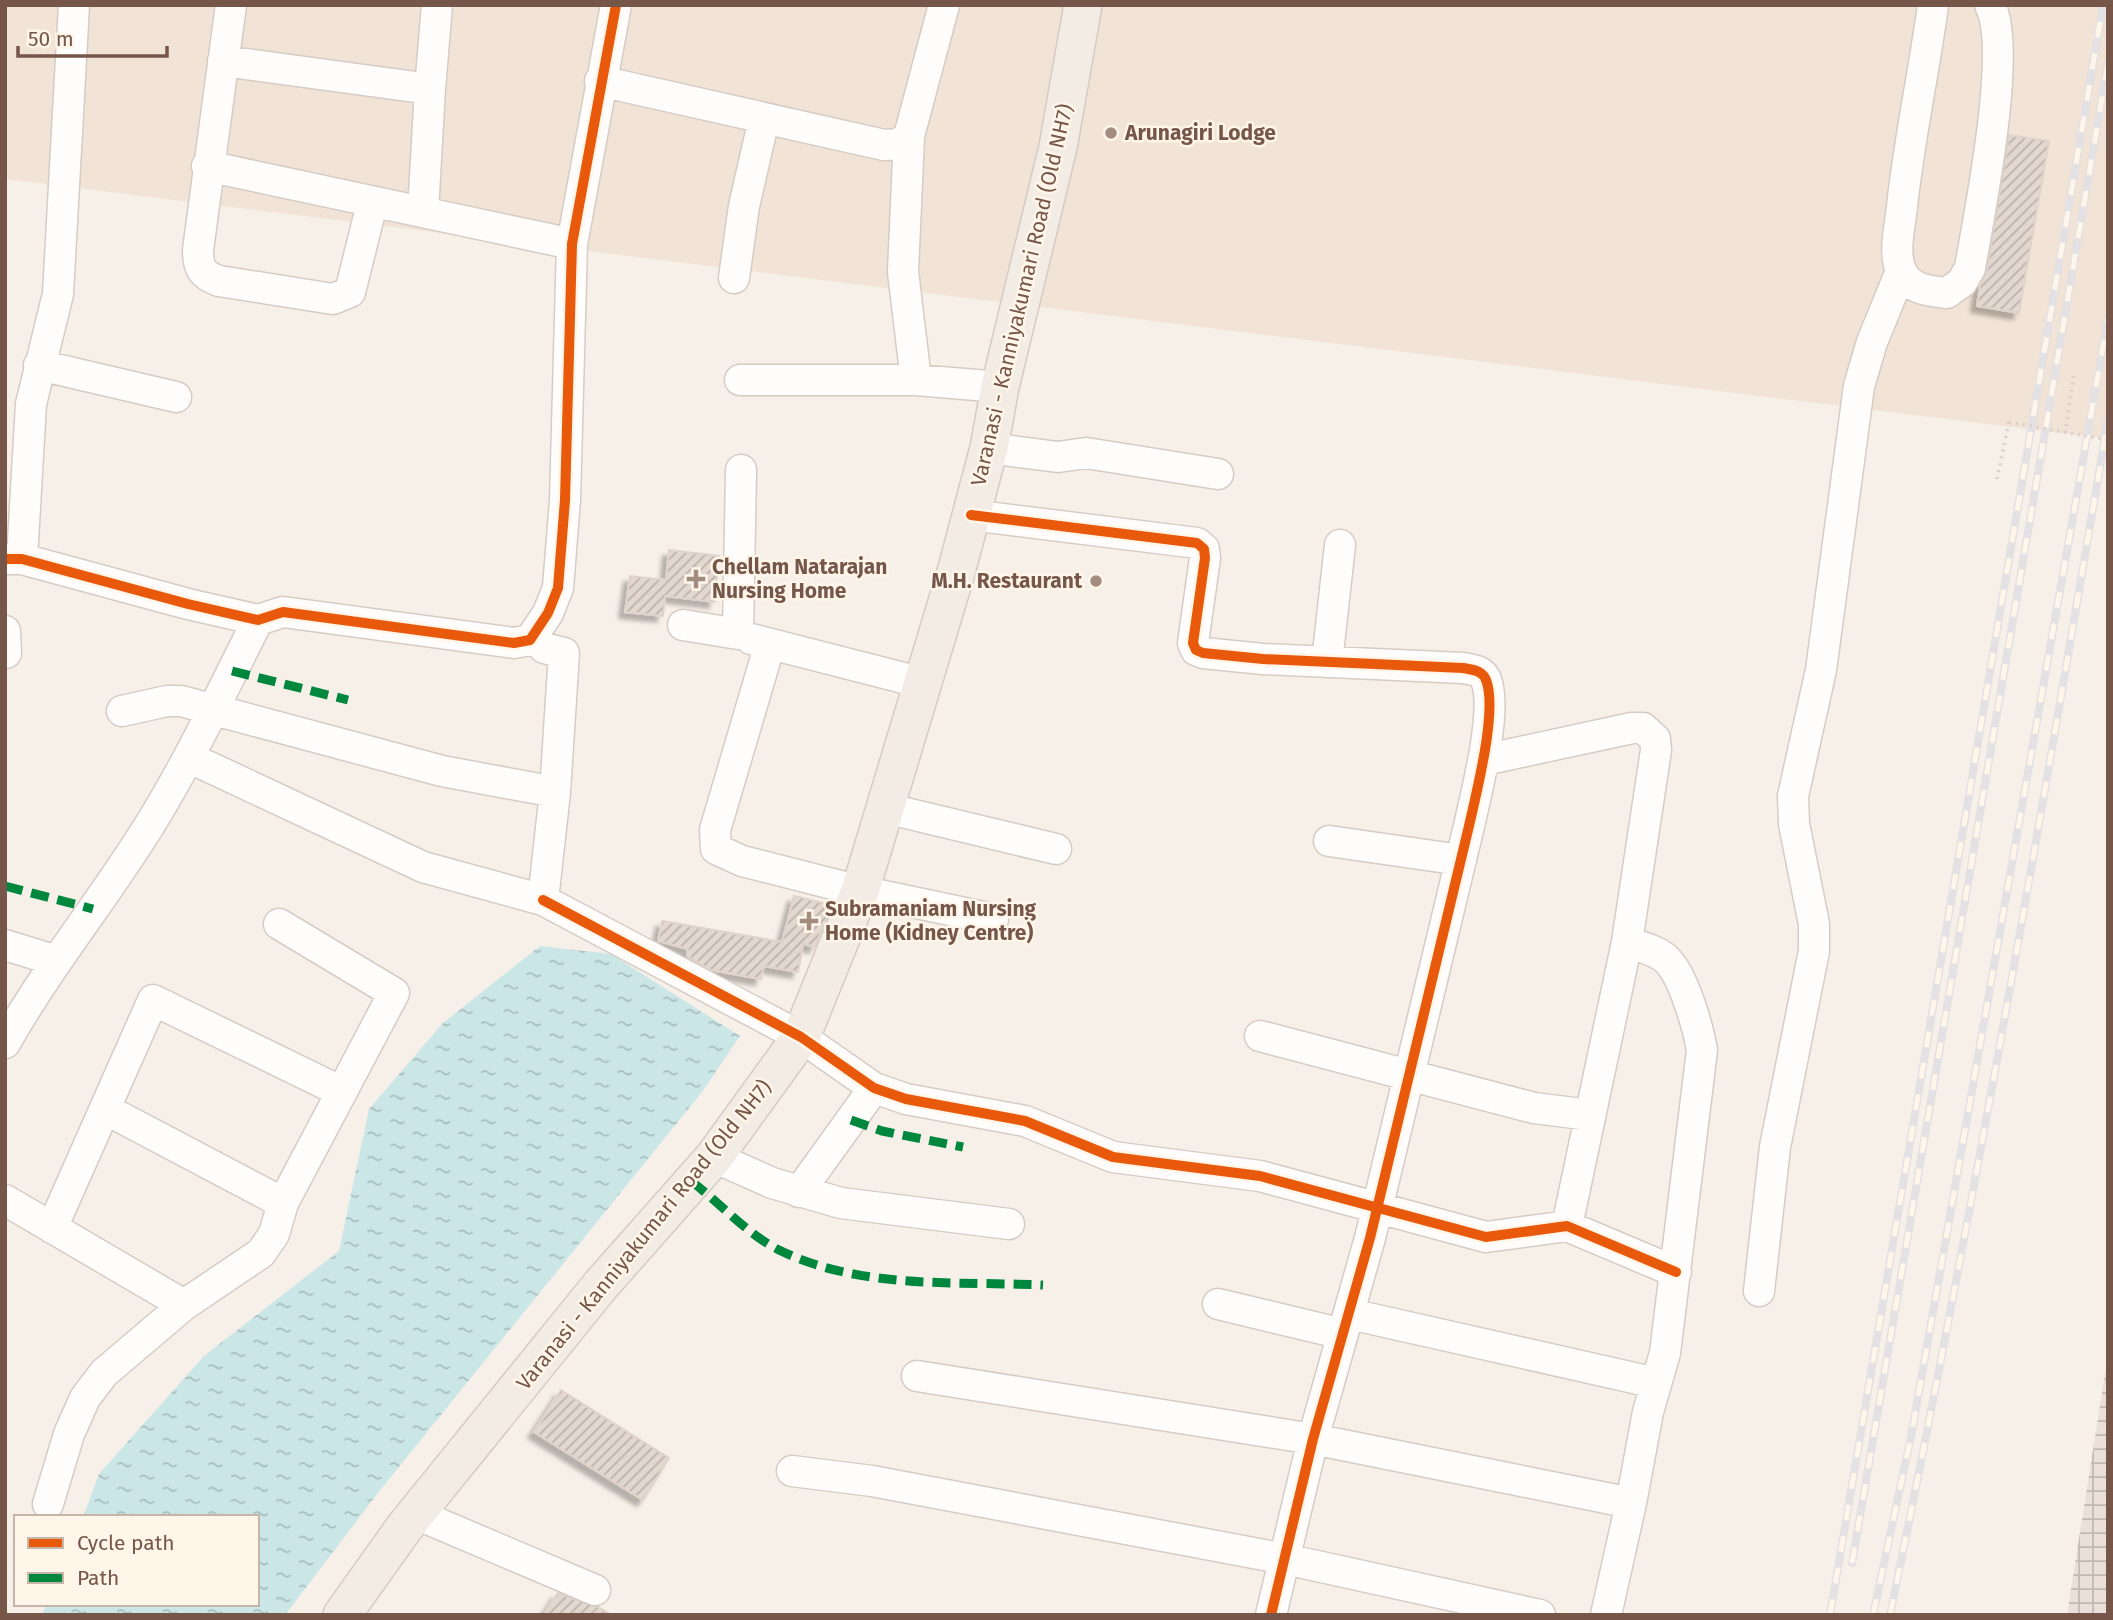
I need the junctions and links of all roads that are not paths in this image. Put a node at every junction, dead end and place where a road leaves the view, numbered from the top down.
1 (74, 5) edge
2 (231, 5) edge
3 (437, 5) edge
4 (616, 5) edge
5 (944, 5) edge
6 (1083, 5) edge
7 (1933, 5) edge
8 (1990, 5) edge
9 (223, 61) junction
10 (600, 81) junction
11 (430, 89) junction
12 (764, 119) junction
13 (909, 136) junction
14 (207, 166) junction
15 (372, 204) junction
16 (423, 212) junction
17 (572, 244) junction
18 (1902, 271) junction
19 (734, 278) dead end
20 (39, 365) junction
21 (740, 380) dead end
22 (916, 380) junction
23 (1000, 387) junction
24 (176, 397) dead end
25 (989, 448) junction
26 (741, 470) dead end
27 (1218, 474) dead end
28 (971, 514) junction
29 (1340, 545) dead end
30 (14, 559) edge
31 (258, 620) junction
32 (683, 625) dead end
33 (5, 631) edge
34 (738, 634) junction
35 (534, 636) junction
36 (770, 644) junction
37 (6, 653) edge
38 (1327, 662) junction
39 (923, 683) junction
40 (212, 710) junction
41 (122, 711) dead end
42 (190, 758) junction
43 (1484, 760) junction
44 (555, 792) junction
45 (885, 808) junction
46 (1329, 841) dead end
47 (1056, 849) dead end
48 (1461, 860) junction
49 (860, 891) junction
50 (543, 900) junction
51 (993, 919) dead end
52 (279, 924) dead end
53 (1627, 942) junction
54 (5, 945) edge
55 (57, 961) junction
56 (1260, 1036) dead end
57 (801, 1037) junction
58 (5, 1043) edge
59 (1408, 1073) junction
60 (874, 1088) junction
61 (342, 1092) junction
62 (105, 1110) junction
63 (1590, 1115) junction
64 (714, 1157) junction
65 (799, 1192) junction
66 (5, 1200) edge
67 (283, 1203) junction
68 (1377, 1210) junction
69 (1009, 1224) dead end
70 (1567, 1226) junction
71 (52, 1228) junction
72 (1676, 1272) junction
73 (1759, 1291) dead end
74 (1218, 1304) dead end
75 (184, 1305) junction
76 (1347, 1324) junction
77 (917, 1376) dead end
78 (1657, 1383) junction
79 (1313, 1439) junction
80 (792, 1471) dead end
81 (1631, 1503) junction
82 (48, 1504) dead end
83 (416, 1514) junction
84 (1285, 1559) junction
85 (595, 1590) dead end
86 (342, 1615) edge
87 (1271, 1615) edge
88 (1540, 1615) edge
89 (1606, 1615) edge

1 - 20 street
2 - 9 street
3 - 11 street
4 - 10 street
5 - 13 street
6 - 23 main road, Varanasi - Kanniyakumari Road (Old NH7)
7 - 18 street
8 - 18 street
9 - 11 street
9 - 14 street
10 - 12 street
10 - 17 street
11 - 16 street
12 - 13 street
12 - 19 street
13 - 22 street
14 - 15 street
14 - 15 street
15 - 16 street
16 - 17 street
17 - 35 street
18 - 73 street
20 - 24 street
20 - 30 street
21 - 22 street
22 - 23 street
23 - 25 main road, Varanasi - Kanniyakumari Road (Old NH7)
25 - 27 street
25 - 28 main road, Varanasi - Kanniyakumari Road (Old NH7)
26 - 34 street
28 - 38 street
28 - 39 main road, Varanasi - Kanniyakumari Road (Old NH7)
29 - 38 street
30 - 31 street
31 - 35 street
31 - 40 street
32 - 34 street
33 - 37 street
34 - 36 street
35 - 44 street
36 - 39 street
36 - 49 street
38 - 43 street
39 - 45 main road, Varanasi - Kanniyakumari Road (Old NH7)
40 - 41 street
40 - 42 street
40 - 44 street
42 - 50 street
42 - 55 street
43 - 48 street
43 - 53 street
44 - 50 street
45 - 47 street
45 - 49 main road, Varanasi - Kanniyakumari Road (Old NH7)
46 - 48 street
48 - 59 street
49 - 51 street
49 - 57 main road, Varanasi - Kanniyakumari Road (Old NH7)
50 - 57 street
52 - 61 street
53 - 63 street
53 - 72 street
54 - 55 street
55 - 58 street
56 - 59 street
57 - 60 street
57 - 64 main road, Varanasi - Kanniyakumari Road (Old NH7)
59 - 63 street
59 - 68 street
60 - 65 street
60 - 68 street
61 - 62 street
61 - 67 street
62 - 67 street
62 - 71 street
63 - 70 street
64 - 65 street
64 - 83 main road, Varanasi - Kanniyakumari Road (Old NH7)
65 - 69 street
66 - 71 street
67 - 75 street
68 - 70 street
68 - 76 street
70 - 72 street
71 - 75 street
72 - 78 street
74 - 76 street
75 - 82 street
76 - 78 street
76 - 79 street
77 - 79 street
78 - 81 street
79 - 81 street
79 - 84 street
80 - 84 street
81 - 89 street
83 - 85 street
83 - 86 main road, Varanasi - Kanniyakumari Road (Old NH7)
84 - 87 street
84 - 88 street

